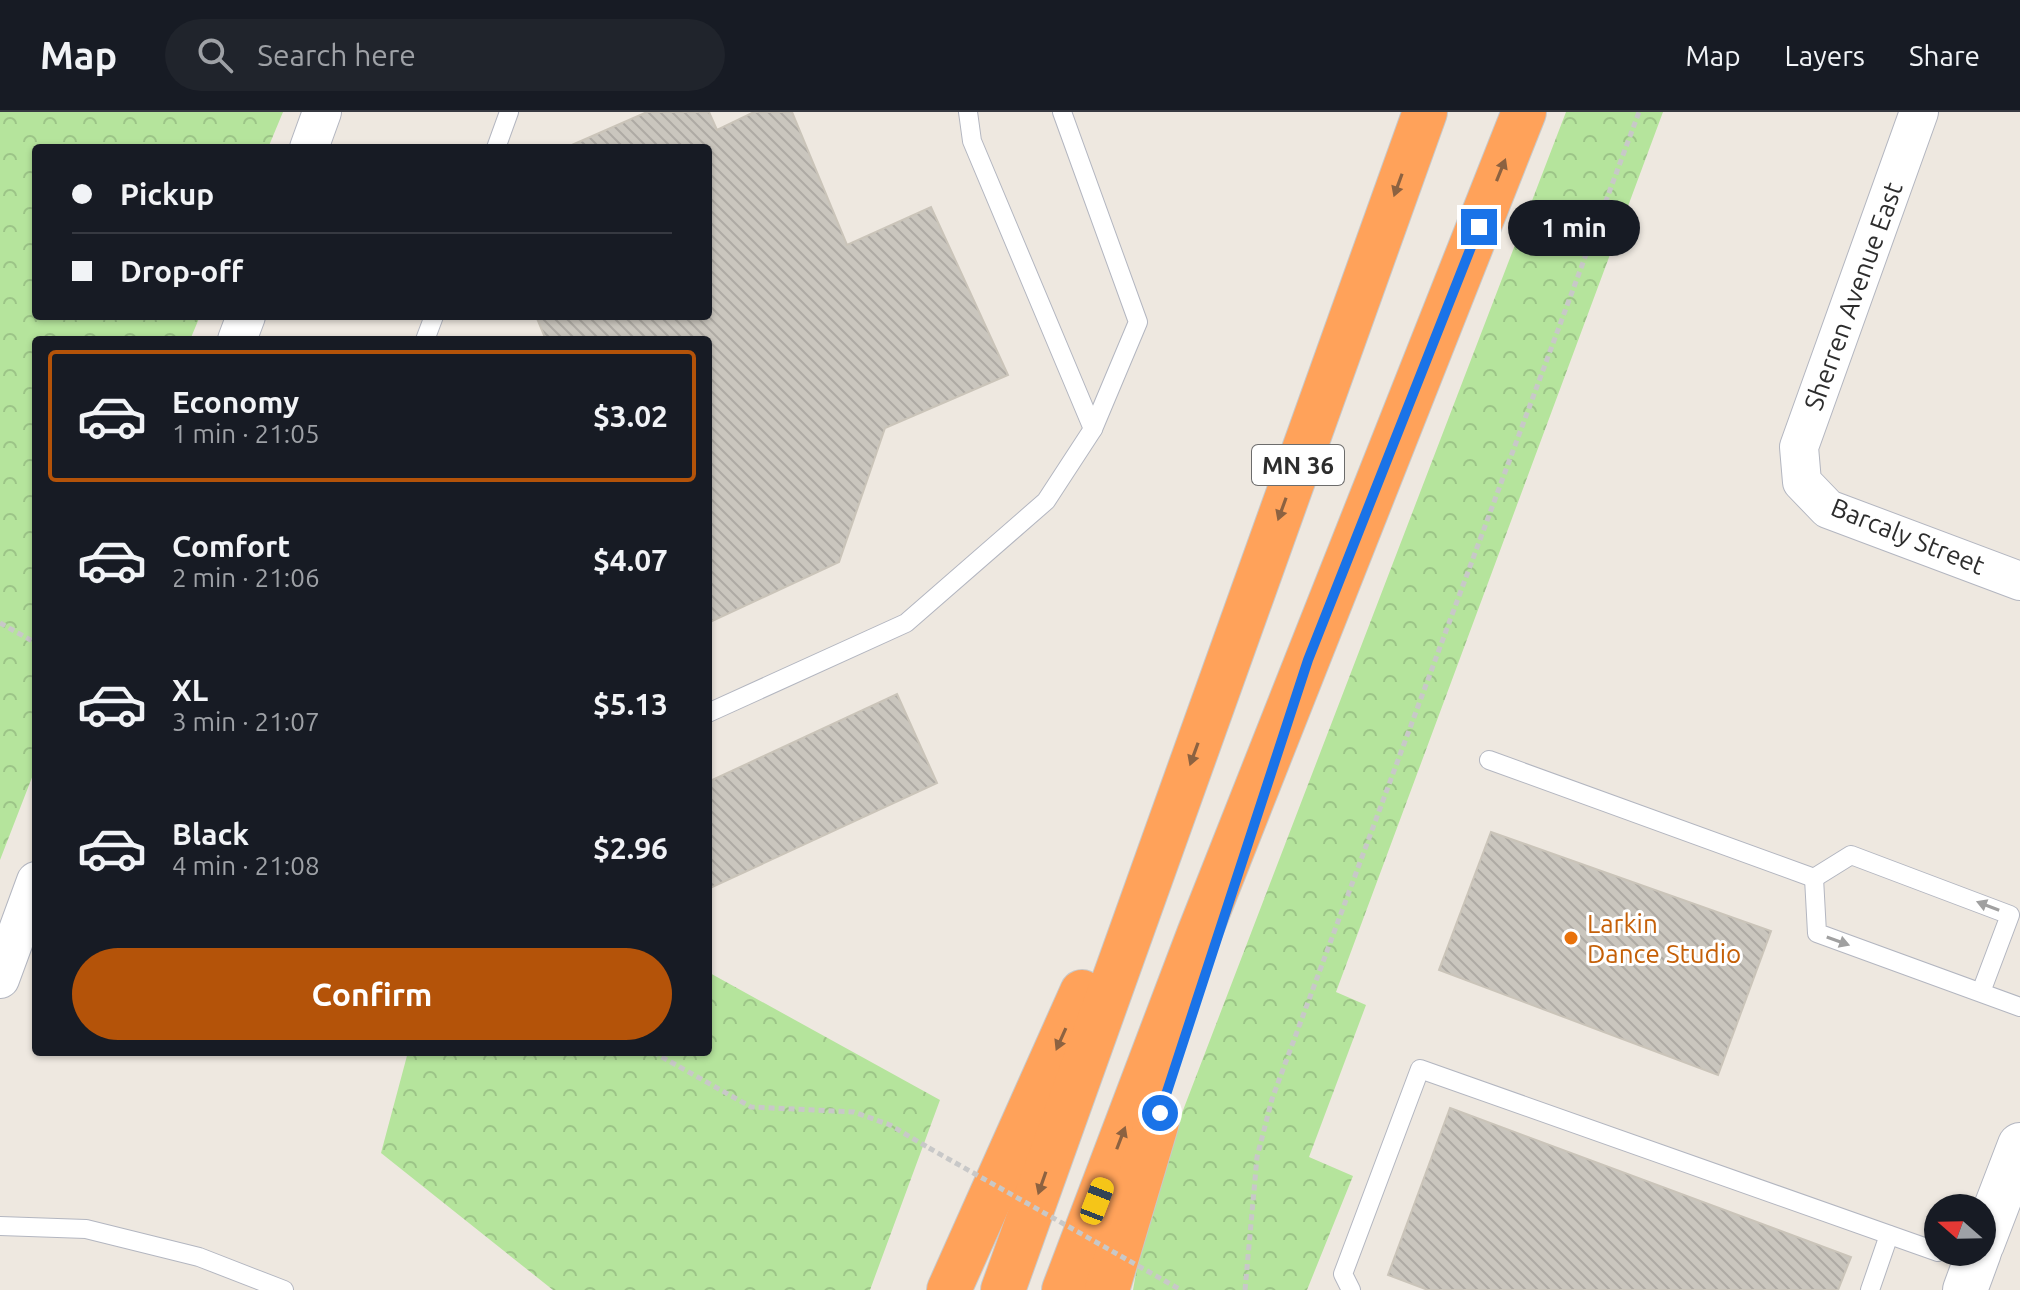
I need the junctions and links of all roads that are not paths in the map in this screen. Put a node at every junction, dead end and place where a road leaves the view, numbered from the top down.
1 (322, 112) edge
2 (509, 112) edge
3 (968, 112) edge
4 (1062, 112) edge
5 (1425, 112) edge
6 (1524, 112) edge
7 (1919, 112) edge
8 (310, 144) edge
9 (497, 144) edge
10 (1093, 429) junction
11 (1802, 482) joint
12 (2020, 581) edge
13 (1308, 660) junction
14 (712, 711) edge
15 (1489, 760) dead end
16 (1170, 819) junction
17 (1814, 878) junction
18 (32, 892) edge
19 (0, 979) edge
20 (1981, 992) junction
21 (2020, 1007) edge
22 (2020, 1145) edge
23 (1995, 1194) edge
24 (0, 1226) edge
25 (1889, 1235) junction
26 (1924, 1247) edge
27 (284, 1290) edge
28 (949, 1290) edge
29 (1003, 1290) edge
30 (1064, 1290) edge
31 (1107, 1290) edge
32 (1351, 1290) edge
33 (1870, 1290) edge

1 - 8 street
2 - 9 lane
3 - 10 lane
4 - 10 lane
5 -> 16 highway, MN 36
13 -> 6 highway, MN 36
7 - 11 street, Sherren Avenue East
10 - 14 lane
11 - 12 street, Barcaly Street
30 -> 13 highway, MN 36
13 - 31 highway
15 - 17 lane
16 -> 28 highway
16 -> 29 highway, MN 36
17 -> 20 lane
20 -> 17 lane
18 - 19 street
20 - 21 lane
22 - 23 street
24 - 27 lane
25 - 26 lane
25 - 32 lane
25 - 33 lane

